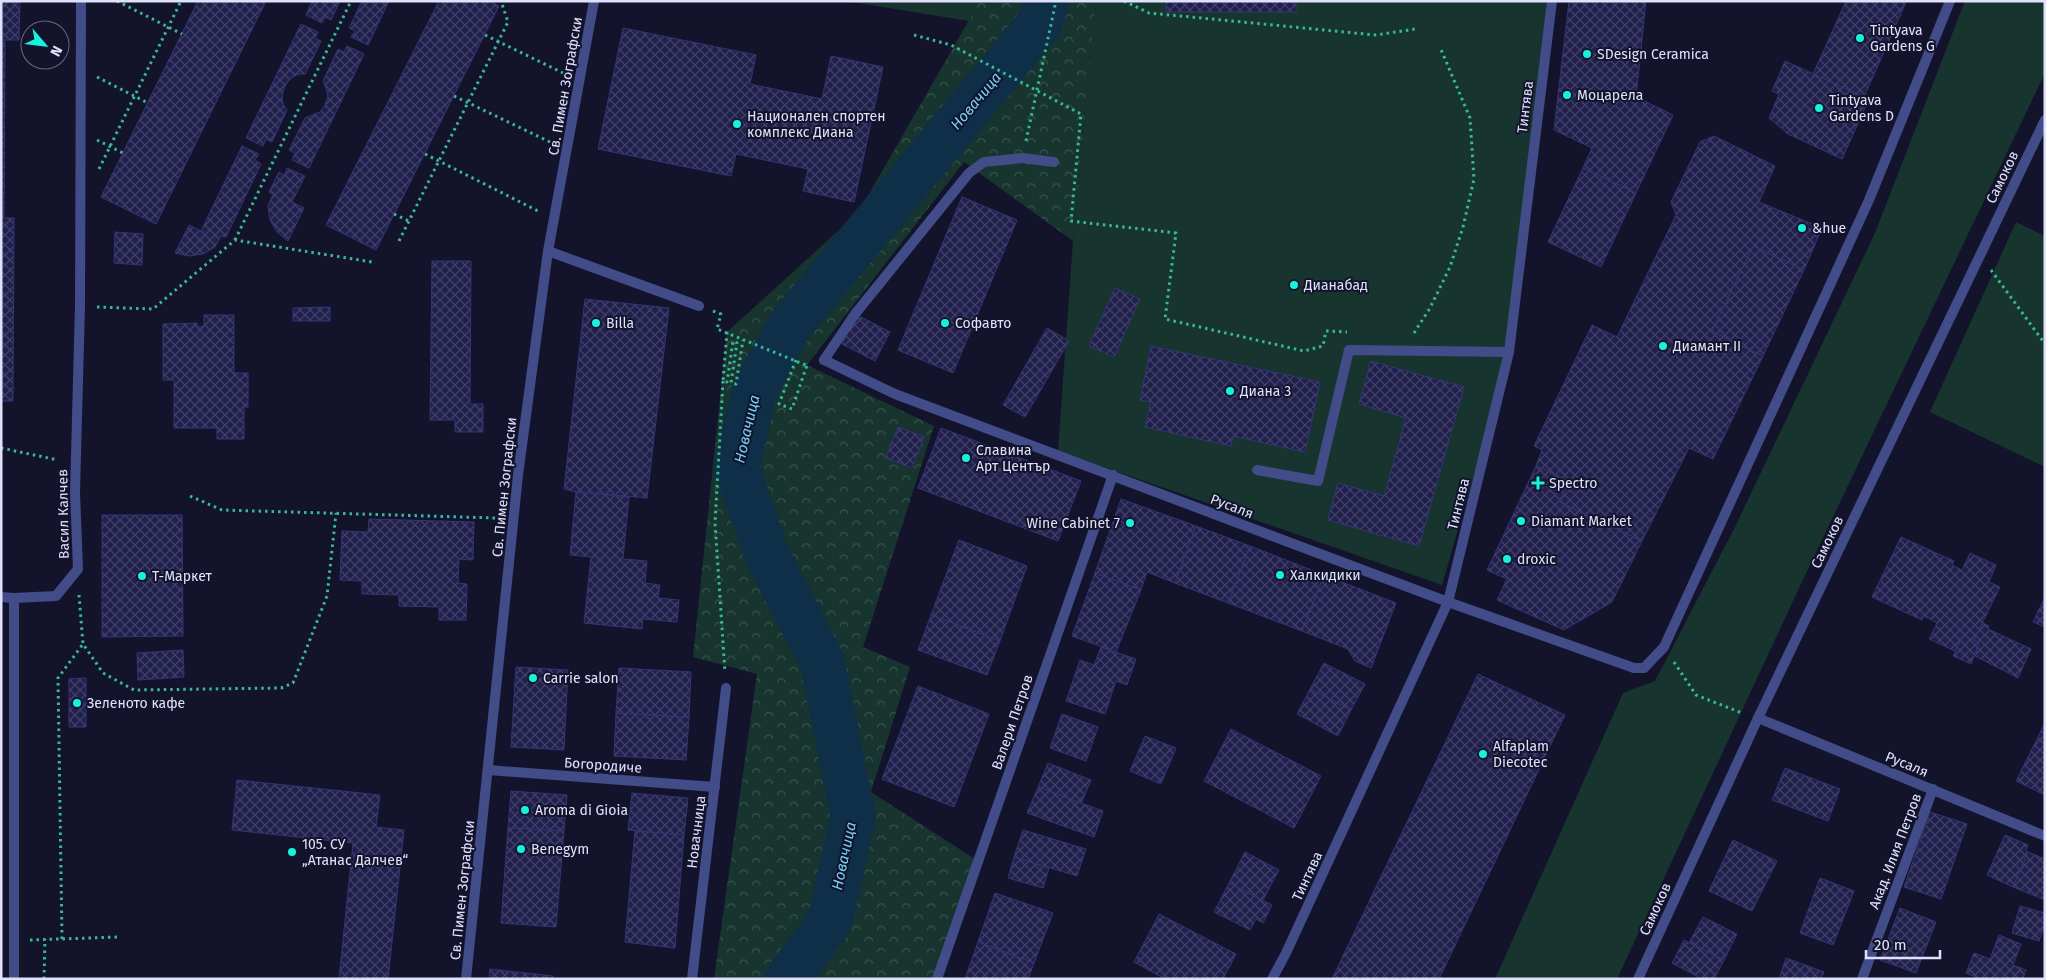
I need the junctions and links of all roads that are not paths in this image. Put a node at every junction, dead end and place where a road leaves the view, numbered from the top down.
1 (81, 1) edge
2 (594, 1) edge
3 (1552, 1) edge
4 (1950, 1) edge
5 (2045, 120) edge
6 (1054, 162) dead end
7 (548, 251) junction
8 (699, 306) road end
9 (1509, 352) junction
10 (1258, 470) dead end
11 (1113, 475) junction
12 (1, 597) edge
13 (14, 598) junction
14 (1448, 602) junction
15 (726, 688) road end
16 (1758, 718) junction
17 (488, 770) junction
18 (715, 788) junction
19 (1933, 789) junction
20 (2045, 836) edge
21 (14, 979) edge
22 (466, 979) edge
23 (692, 979) edge
24 (937, 979) edge
25 (1272, 979) edge
26 (1638, 979) edge
27 (1862, 979) edge

1 - 13 street, Васил Калчев
2 - 7 street, Св. Пимен Зографски
3 - 9 street, Тинтява
4 - 14 street, Русаля
5 - 16 street, Самоков
6 - 11 street, Русаля
7 - 8 street
7 - 17 street, Св. Пимен Зографски
9 - 10 street
9 - 14 street, Тинтява
11 - 14 street, Русаля
11 - 24 street, Валери Петров
12 - 13 street, Васил Калчев
13 - 21 street
14 - 25 street, Тинтява
15 - 18 street, Новачница
16 - 19 street, Русаля
16 - 26 street, Самоков
17 - 18 street, Богородиче
17 - 22 street, Св. Пимен Зографски
18 - 23 street, Новачница
19 - 20 street, Русаля
19 - 27 street, Акад. Илия Петров

